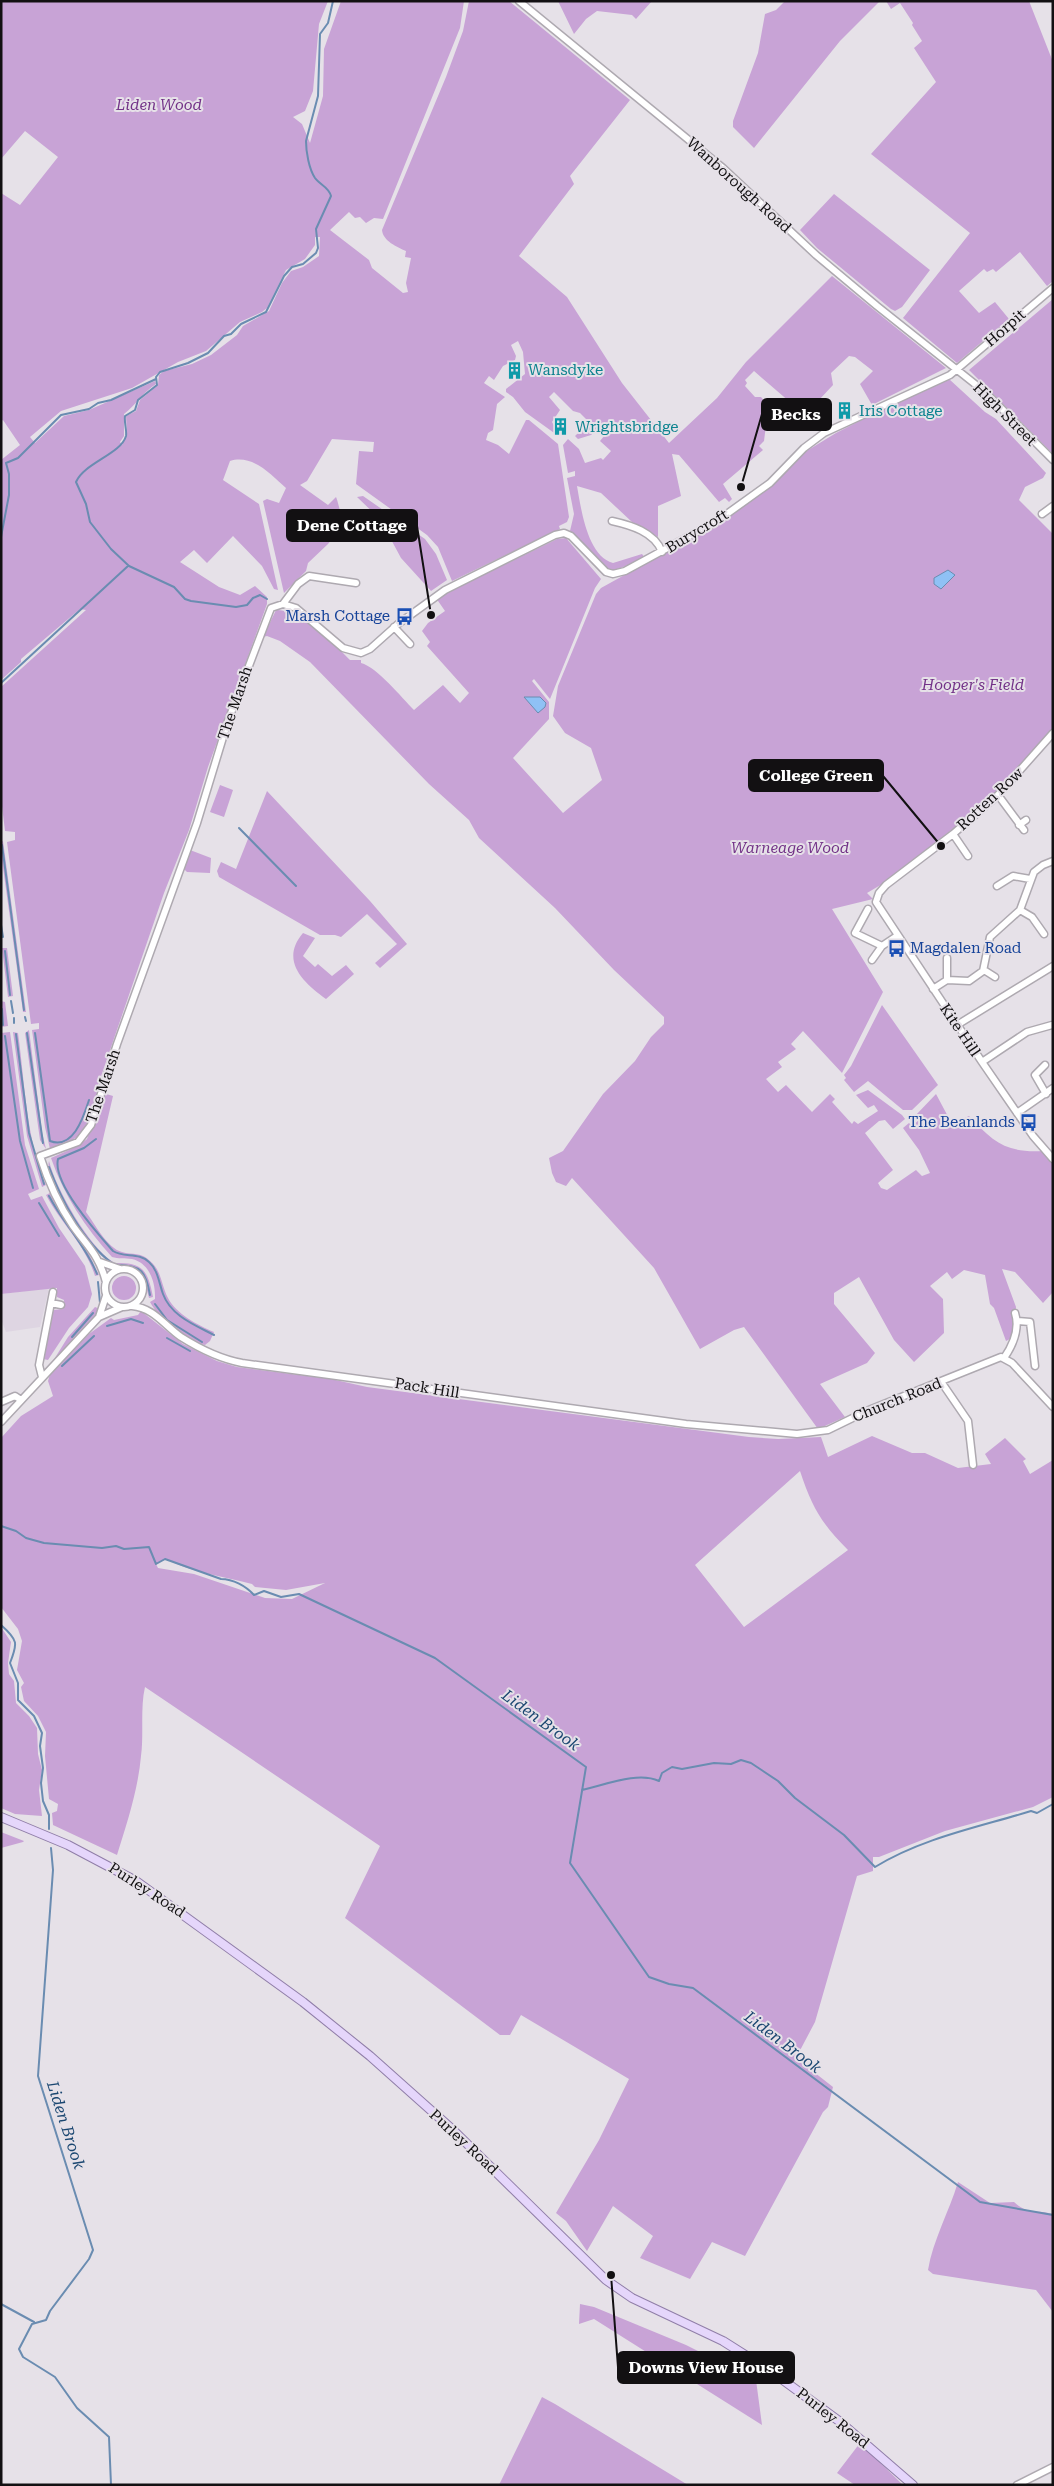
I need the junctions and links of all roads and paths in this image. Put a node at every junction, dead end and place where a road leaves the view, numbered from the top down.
1 (519, 1) edge
2 (1053, 288) edge
3 (958, 369) junction
4 (1053, 460) edge
5 (1053, 506) edge
6 (1042, 514) dead end
7 (612, 521) dead end
8 (662, 552) junction
9 (356, 583) dead end
10 (283, 604) junction
11 (394, 627) junction
12 (410, 644) dead end
13 (1053, 733) edge
14 (998, 795) junction
15 (1026, 820) dead end
16 (953, 834) junction
17 (968, 856) dead end
18 (1053, 861) edge
19 (1030, 879) junction
20 (997, 886) dead end
21 (877, 897) joint
22 (868, 909) dead end
23 (1020, 910) junction
24 (1044, 934) dead end
25 (897, 936) junction
26 (882, 946) junction
27 (947, 958) dead end
28 (872, 960) dead end
29 (1053, 966) edge
30 (984, 970) junction
31 (995, 978) dead end
32 (947, 980) junction
33 (933, 989) junction
34 (957, 1025) junction
35 (1052, 1025) edge
36 (982, 1062) junction
37 (1044, 1065) dead end
38 (1053, 1088) edge
39 (1046, 1094) junction
40 (1017, 1114) junction
41 (1053, 1159) edge
42 (100, 1262) junction
43 (120, 1269) junction
44 (106, 1282) junction
45 (143, 1290) junction
46 (53, 1292) dead end
47 (106, 1296) junction
48 (51, 1303) junction
49 (61, 1304) dead end
50 (132, 1306) junction
51 (122, 1308) junction
52 (150, 1310) junction
53 (1015, 1313) dead end
54 (99, 1317) junction
55 (1018, 1321) junction
56 (1004, 1358) junction
57 (1035, 1366) dead end
58 (42, 1377) junction
59 (942, 1383) junction
60 (21, 1400) junction
61 (1, 1402) edge
62 (1053, 1407) edge
63 (1, 1422) edge
64 (718, 1427) joint
65 (973, 1465) dead end
66 (1, 1817) edge
67 (1053, 2467) edge
68 (912, 2485) edge
69 (1017, 2485) edge

1 - 3 street, Wanborough Road
2 - 3 street, Horpit
3 - 4 street, High Street
3 - 8 street, Burycroft
5 - 6 street
7 - 8 street
8 - 11 street, Burycroft
9 - 10 street, The Marsh
10 - 11 street
10 - 42 street, The Marsh
11 - 12 street
13 - 14 street, Rotten Row
14 - 15 street
14 - 16 street, Rotten Row
16 - 17 street
16 - 21 street, Rotten Row
18 - 19 street
19 - 20 street
19 - 23 street
21 - 25 street, Kite Hill
22 - 26 street
23 - 24 street
23 - 30 street
25 - 26 street
25 - 33 street, Kite Hill
26 - 28 street
27 - 32 street
29 - 34 street
30 - 31 street
30 - 32 street
32 - 33 street
33 - 34 street, Kite Hill
34 - 36 street, Kite Hill
35 - 36 street
36 - 40 street, Kite Hill
37 - 39 street
38 - 39 street
39 - 40 street
40 - 41 street, Kite Hill
42 - 43 street
42 - 44 street
43 - 44 street
43 - 45 street
44 - 47 street
45 - 50 street
45 - 52 street
46 - 48 street
47 - 51 street
47 - 54 street
48 - 49 street
48 - 58 street
50 - 51 street
50 - 52 street, Pack Hill
51 - 54 street
52 - 64 street, Pack Hill
53 - 55 street
54 - 58 street
55 - 56 street
55 - 57 street
56 - 59 street, Church Road
56 - 62 street
58 - 60 street
59 - 64 street, Church Road
59 - 65 street
60 - 61 street
60 - 63 street
66 - 68 main road, Purley Road
67 - 69 street

